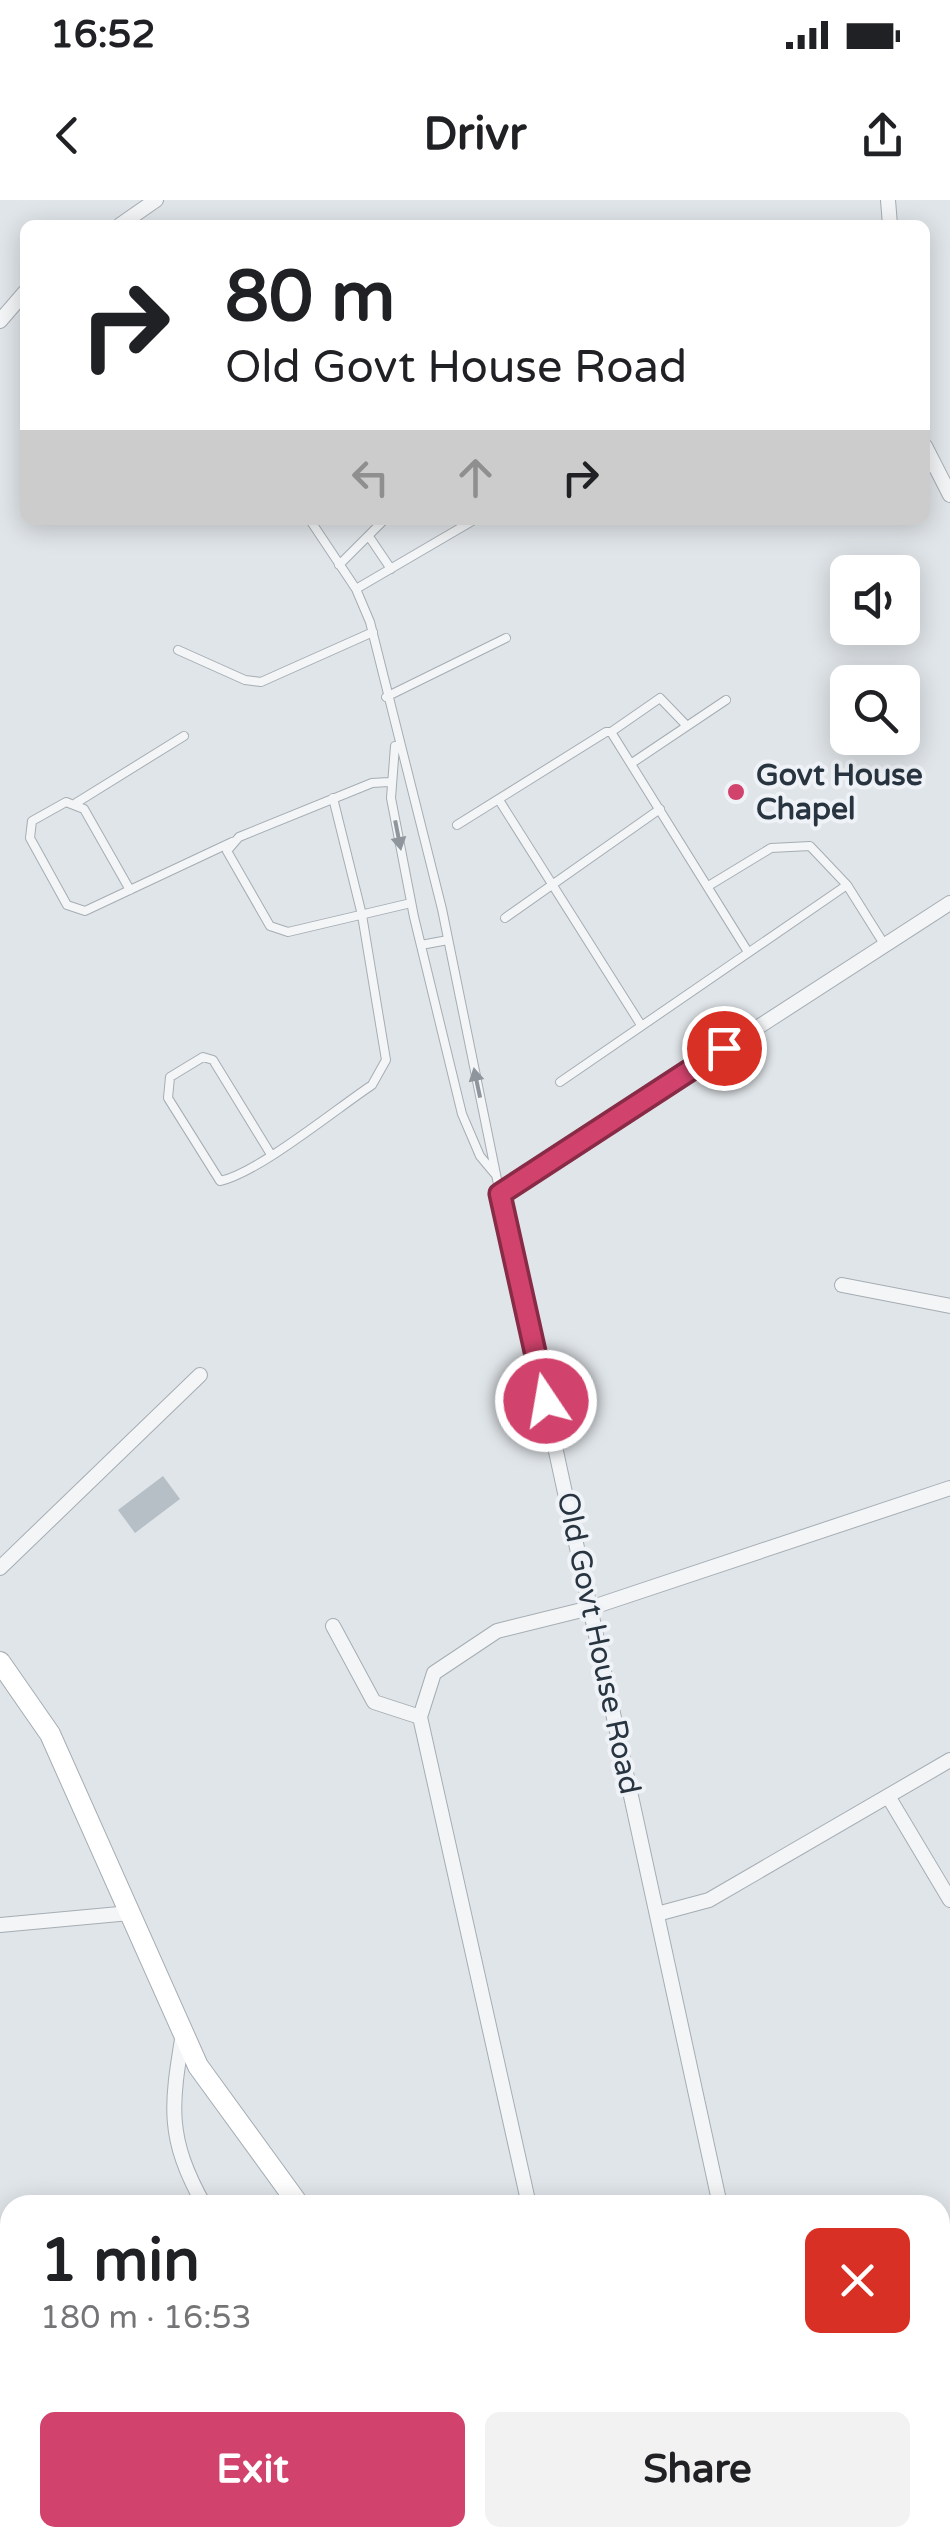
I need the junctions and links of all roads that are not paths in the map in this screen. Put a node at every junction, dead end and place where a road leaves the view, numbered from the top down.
1 (156, 200) edge
2 (127, 220) edge
3 (20, 298) edge
4 (0, 321) edge
5 (930, 456) edge
6 (950, 495) edge
7 (313, 525) edge
8 (380, 525) edge
9 (466, 525) edge
10 (370, 538) junction
11 (340, 565) junction
12 (391, 569) junction
13 (356, 589) junction
14 (373, 632) junction
15 (506, 638) dead end
16 (178, 650) dead end
17 (386, 697) junction
18 (726, 700) dead end
19 (687, 726) junction
20 (612, 732) junction
21 (184, 736) dead end
22 (396, 738) junction
23 (632, 763) junction
24 (390, 782) junction
25 (333, 798) junction
26 (499, 800) junction
27 (76, 803) junction
28 (660, 809) junction
29 (457, 825) dead end
30 (232, 842) junction
31 (553, 884) junction
32 (710, 885) junction
33 (847, 885) junction
34 (130, 890) junction
35 (411, 903) junction
36 (950, 903) edge
37 (362, 915) junction
38 (504, 918) dead end
39 (448, 940) junction
40 (884, 944) junction
41 (421, 946) junction
42 (748, 952) junction
43 (641, 1025) junction
44 (560, 1082) dead end
45 (270, 1153) junction
46 (498, 1178) junction
47 (500, 1194) junction
48 (842, 1285) dead end
49 (950, 1306) edge
50 (200, 1375) dead end
51 (950, 1488) edge
52 (0, 1568) edge
53 (590, 1608) junction
54 (333, 1626) dead end
55 (0, 1662) edge
56 (420, 1717) junction
57 (950, 1760) edge
58 (888, 1796) junction
59 (950, 1900) edge
60 (130, 1913) junction
61 (657, 1914) junction
62 (0, 1925) edge
63 (183, 2032) junction
64 (198, 2195) edge
65 (292, 2195) edge
66 (528, 2195) edge
67 (718, 2195) edge

1 - 2 street
3 - 4 street
5 - 6 street
7 - 11 lane
8 - 10 lane
9 - 12 lane
10 - 11 lane
10 - 12 lane
11 - 13 lane
12 - 13 lane
13 - 14 lane
14 - 16 lane
14 - 17 lane
15 - 17 lane
17 - 22 lane
18 - 19 lane
19 - 20 lane
19 - 23 lane
20 - 23 lane
20 - 26 lane
21 - 27 lane
22 - 24 lane
22 - 39 lane
23 - 28 lane
24 - 25 lane
24 -> 35 lane
25 - 30 lane
25 - 37 lane
26 - 29 lane
26 - 31 lane
27 - 34 lane
27 - 34 lane
28 - 31 lane
28 - 32 lane
30 - 34 lane
30 - 37 lane
31 - 38 lane
31 - 43 lane
32 - 33 lane
32 - 42 lane
33 - 40 lane
33 - 42 lane
35 - 37 lane
35 - 41 lane
36 - 40 street
37 - 45 lane
39 - 41 lane
46 -> 39 lane
40 - 47 street
41 - 46 lane
42 - 43 lane
43 - 44 lane
45 - 45 lane
46 - 47 lane
47 - 53 street, Old Govt House Road
48 - 49 street
50 - 52 street
51 - 53 street
53 - 56 street
53 - 61 street, Old Govt House Road
54 - 56 street
55 - 60 street
56 - 66 street
57 - 58 street
58 - 59 street
58 - 61 street
60 - 62 street
60 - 63 street
61 - 67 street, Old Govt House Road
63 - 64 street
63 - 65 street

